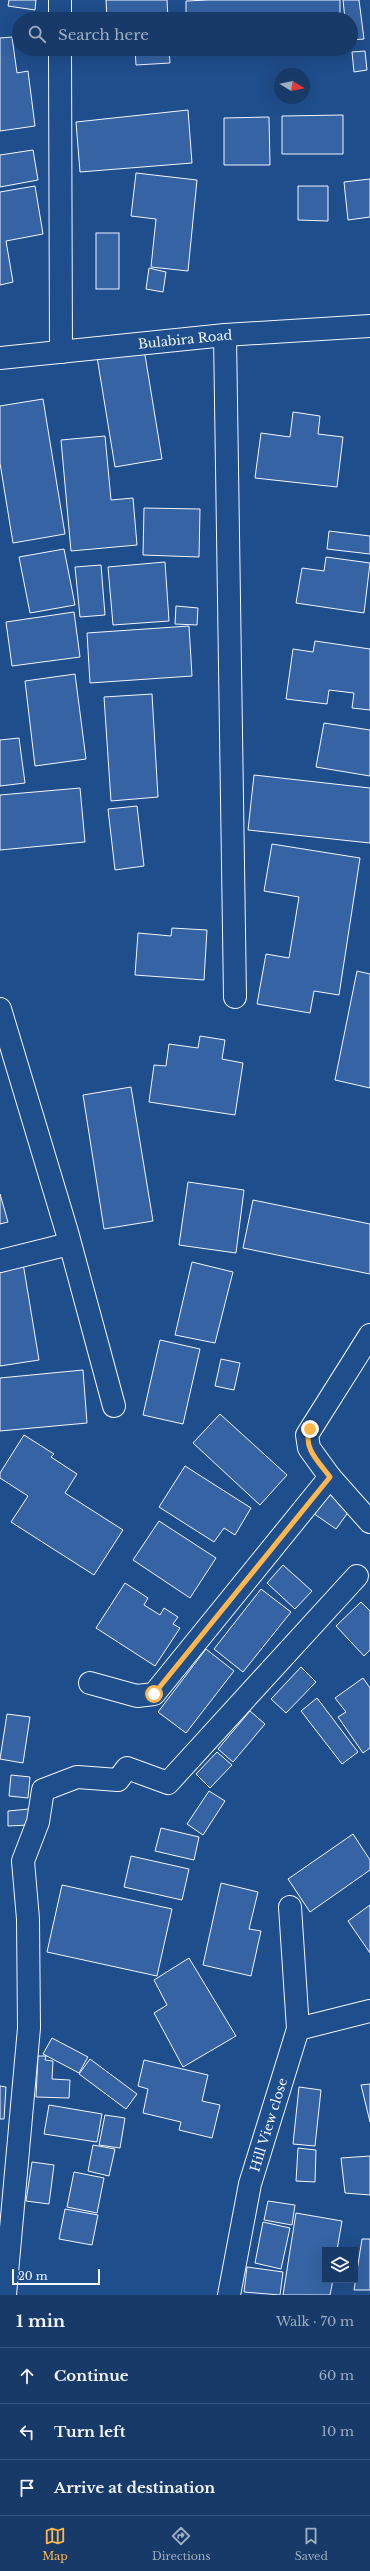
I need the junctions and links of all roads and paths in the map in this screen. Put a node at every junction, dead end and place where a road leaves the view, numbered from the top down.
1 (60, 0) edge
2 (60, 12) edge
3 (60, 56) edge
4 (370, 326) edge
5 (225, 335) junction
6 (61, 352) junction
7 (0, 358) edge
8 (235, 997) dead end
9 (0, 1009) edge
10 (69, 1244) junction
11 (0, 1261) edge
12 (370, 1334) edge
13 (114, 1406) dead end
14 (330, 1477) junction
15 (370, 1522) edge
16 (357, 1576) dead end
17 (90, 1683) dead end
18 (290, 1907) dead end
19 (370, 2011) edge
20 (298, 2028) junction
21 (5, 2295) edge
22 (229, 2295) edge

1 - 2 street
3 - 6 street
4 - 5 street, Bulabira Road
5 - 6 street, Bulabira Road
5 - 8 street
6 - 7 street, Bulabira Road
9 - 10 street
10 - 11 street
10 - 13 street
12 - 14 street
14 - 15 street
14 - 17 street
16 - 21 street
18 - 20 street
19 - 20 street
20 - 22 street, Hill View close

